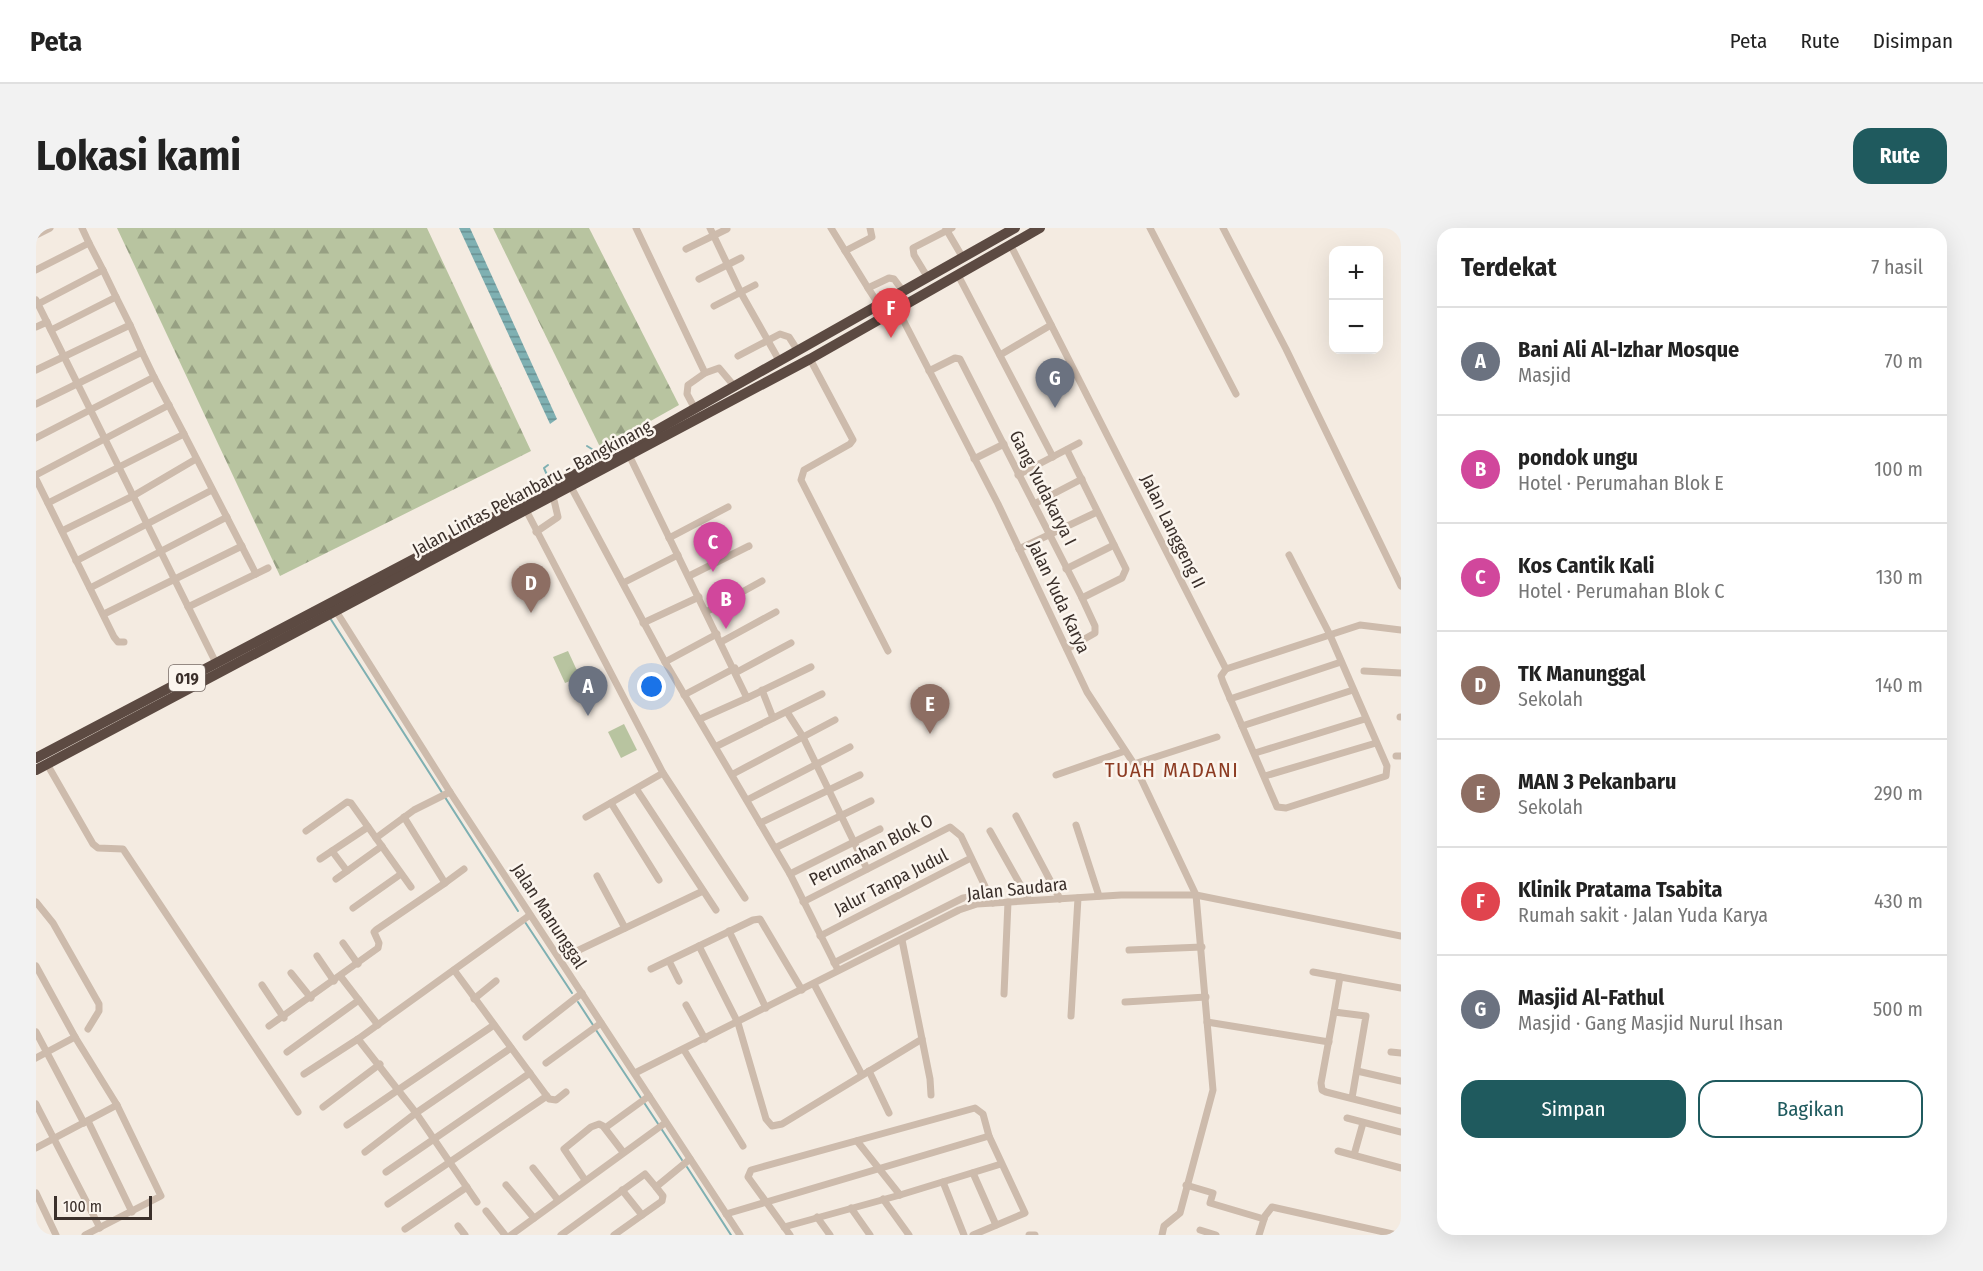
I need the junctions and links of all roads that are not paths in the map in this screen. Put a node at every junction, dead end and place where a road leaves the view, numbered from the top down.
1 (50, 228) edge
2 (82, 228) edge
3 (636, 228) edge
4 (710, 228) edge
5 (831, 228) edge
6 (870, 228) edge
7 (1016, 228) edge
8 (1040, 228) edge
9 (1150, 228) edge
10 (1223, 228) edge
11 (727, 229) edge
12 (948, 229) edge
13 (36, 235) edge
14 (714, 236) junction
15 (89, 243) junction
16 (1010, 244) junction
17 (686, 249) dead end
18 (845, 251) junction
19 (741, 258) dead end
20 (963, 258) junction
21 (727, 266) junction
22 (36, 270) edge
23 (104, 270) junction
24 (958, 275) junction
25 (928, 278) junction
26 (699, 279) dead end
27 (755, 285) dead end
28 (868, 288) junction
29 (903, 291) junction
30 (741, 293) junction
31 (116, 297) junction
32 (37, 302) edge
33 (879, 305) junction
34 (714, 306) dead end
35 (898, 310) junction
36 (47, 322) junction
37 (130, 325) junction
38 (1051, 325) junction
39 (36, 327) edge
40 (51, 330) junction
41 (767, 340) junction
42 (798, 351) junction
43 (142, 352) junction
44 (1000, 355) junction
45 (64, 356) junction
46 (738, 356) dead end
47 (810, 359) junction
48 (780, 362) junction
49 (36, 370) edge
50 (929, 371) junction
51 (705, 373) junction
52 (154, 377) junction
53 (77, 384) junction
54 (735, 387) junction
55 (1236, 394) dead end
56 (36, 404) edge
57 (169, 405) junction
58 (90, 410) junction
59 (695, 410) junction
60 (184, 434) junction
61 (36, 438) edge
62 (105, 439) junction
63 (1079, 443) dead end
64 (1004, 444) junction
65 (1067, 450) junction
66 (629, 455) junction
67 (1053, 457) junction
68 (196, 459) junction
69 (974, 459) junction
70 (119, 467) junction
71 (1018, 475) junction
72 (36, 477) edge
73 (1082, 479) junction
74 (571, 487) junction
75 (212, 490) junction
76 (133, 496) junction
77 (553, 496) junction
78 (48, 503) junction
79 (1034, 504) junction
80 (728, 507) dead end
81 (526, 512) junction
82 (1097, 512) junction
83 (226, 517) junction
84 (147, 524) junction
85 (62, 531) junction
86 (536, 532) junction
87 (1049, 534) junction
88 (669, 538) junction
89 (1114, 545) junction
90 (242, 546) junction
91 (749, 546) dead end
92 (1019, 549) junction
93 (160, 552) junction
94 (678, 555) junction
95 (1289, 555) dead end
96 (430, 557) junction
97 (76, 561) junction
98 (268, 568) dead end
99 (1066, 569) junction
100 (256, 574) junction
101 (689, 576) junction
102 (174, 579) junction
103 (762, 581) dead end
104 (623, 583) junction
105 (1401, 586) edge
106 (90, 588) junction
107 (699, 597) junction
108 (1082, 598) junction
109 (338, 605) junction
110 (188, 607) junction
111 (706, 612) junction
112 (776, 612) dead end
113 (104, 614) junction
114 (643, 623) junction
115 (1401, 630) edge
116 (1329, 633) junction
117 (717, 634) junction
118 (124, 642) dead end
119 (721, 642) junction
120 (791, 643) dead end
121 (1067, 649) junction
122 (888, 651) dead end
123 (664, 662) junction
124 (1341, 662) junction
125 (216, 663) junction
126 (810, 667) dead end
127 (1227, 669) junction
128 (736, 670) junction
129 (1364, 671) dead end
130 (1401, 673) edge
131 (762, 690) junction
132 (1353, 690) junction
133 (822, 694) dead end
134 (684, 695) junction
135 (747, 698) junction
136 (1230, 699) junction
137 (787, 712) junction
138 (774, 718) junction
139 (1365, 719) junction
140 (700, 720) junction
141 (835, 720) dead end
142 (1242, 726) junction
143 (803, 737) junction
144 (1217, 737) dead end
145 (1376, 743) junction
146 (717, 746) junction
147 (850, 747) dead end
148 (1125, 751) junction
149 (1255, 753) junction
150 (36, 758) edge
151 (47, 764) junction
152 (816, 764) junction
153 (1134, 764) junction
154 (36, 770) edge
155 (663, 773) junction
156 (733, 774) junction
157 (860, 775) dead end
158 (1056, 775) dead end
159 (1266, 776) junction
160 (830, 789) junction
161 (637, 790) junction
162 (450, 792) junction
163 (747, 800) junction
164 (872, 801) dead end
165 (611, 804) junction
166 (1016, 816) dead end
167 (405, 817) junction
168 (586, 817) dead end
169 (841, 817) junction
170 (760, 823) junction
171 (1076, 825) dead end
172 (368, 827) junction
173 (880, 829) dead end
174 (306, 831) dead end
175 (990, 831) dead end
176 (376, 838) junction
177 (855, 843) junction
178 (382, 846) junction
179 (775, 848) junction
180 (332, 851) junction
181 (971, 858) junction
182 (320, 859) dead end
183 (464, 869) dead end
184 (867, 869) junction
185 (347, 871) junction
186 (401, 874) junction
187 (790, 874) junction
188 (597, 876) dead end
189 (336, 879) dead end
190 (658, 880) dead end
191 (446, 883) junction
192 (411, 887) dead end
193 (703, 891) junction
194 (989, 894) junction
195 (1196, 895) junction
196 (1099, 896) junction
197 (745, 898) dead end
198 (1078, 898) junction
199 (1060, 899) junction
200 (1029, 900) junction
201 (36, 902) edge
202 (803, 902) junction
203 (1008, 902) junction
204 (993, 903) junction
205 (353, 908) dead end
206 (716, 910) dead end
207 (530, 915) junction
208 (922, 919) junction
209 (625, 928) junction
210 (927, 928) junction
211 (729, 931) junction
212 (820, 936) junction
213 (1401, 936) edge
214 (902, 940) junction
215 (343, 943) dead end
216 (699, 946) junction
217 (1202, 947) junction
218 (1129, 950) dead end
219 (316, 956) dead end
220 (560, 959) junction
221 (669, 961) junction
222 (834, 963) junction
223 (358, 964) junction
224 (36, 966) edge
225 (651, 969) dead end
226 (454, 970) junction
227 (838, 970) junction
228 (1313, 972) dead end
229 (291, 973) dead end
230 (341, 977) junction
231 (1340, 977) junction
232 (334, 981) junction
233 (496, 981) dead end
234 (679, 981) dead end
235 (814, 984) junction
236 (262, 985) dead end
237 (1401, 988) edge
238 (802, 990) junction
239 (582, 993) junction
240 (1004, 994) dead end
241 (1206, 997) junction
242 (311, 998) junction
243 (474, 999) junction
244 (359, 1000) junction
245 (1125, 1002) dead end
246 (686, 1005) dead end
247 (766, 1008) junction
248 (1334, 1012) junction
249 (1071, 1016) dead end
250 (284, 1018) junction
251 (1207, 1022) junction
252 (601, 1023) junction
253 (738, 1023) junction
254 (378, 1025) junction
255 (494, 1025) junction
256 (269, 1026) dead end
257 (88, 1029) dead end
258 (36, 1032) edge
259 (75, 1037) junction
260 (526, 1037) dead end
261 (705, 1039) junction
262 (922, 1039) junction
263 (358, 1040) junction
264 (1329, 1042) junction
265 (511, 1048) junction
266 (684, 1050) junction
267 (46, 1052) junction
268 (287, 1052) dead end
269 (1391, 1052) dead end
270 (1401, 1053) edge
271 (36, 1058) edge
272 (380, 1064) junction
273 (546, 1064) dead end
274 (1357, 1071) junction
275 (530, 1073) junction
276 (635, 1073) junction
277 (866, 1073) junction
278 (304, 1074) dead end
279 (1401, 1081) edge
280 (398, 1090) junction
281 (566, 1092) dead end
282 (931, 1095) dead end
283 (547, 1096) junction
284 (648, 1096) junction
285 (1352, 1098) junction
286 (36, 1104) edge
287 (117, 1105) junction
288 (323, 1107) dead end
289 (1401, 1111) edge
290 (298, 1112) dead end
291 (416, 1113) junction
292 (889, 1113) dead end
293 (1347, 1119) dead end
294 (86, 1122) junction
295 (665, 1123) junction
296 (1363, 1123) junction
297 (347, 1125) dead end
298 (605, 1128) junction
299 (1401, 1132) edge
300 (989, 1136) junction
301 (54, 1138) junction
302 (434, 1139) junction
303 (857, 1142) junction
304 (743, 1146) dead end
305 (36, 1148) edge
306 (1338, 1151) dead end
307 (365, 1152) dead end
308 (623, 1152) junction
309 (1353, 1155) junction
310 (690, 1160) junction
311 (449, 1163) junction
312 (1001, 1164) junction
313 (533, 1168) dead end
314 (878, 1168) junction
315 (1401, 1168) edge
316 (386, 1172) dead end
317 (973, 1173) junction
318 (585, 1180) junction
319 (943, 1182) junction
320 (506, 1185) dead end
321 (1186, 1185) junction
322 (467, 1187) junction
323 (656, 1187) junction
324 (622, 1190) junction
325 (36, 1193) edge
326 (900, 1195) junction
327 (884, 1199) junction
328 (558, 1200) junction
329 (765, 1201) junction
330 (477, 1202) dead end
331 (388, 1204) dead end
332 (851, 1208) junction
333 (486, 1211) dead end
334 (132, 1212) junction
335 (726, 1214) junction
336 (642, 1215) junction
337 (817, 1217) junction
338 (534, 1218) junction
339 (1264, 1219) junction
340 (996, 1225) junction
341 (458, 1226) dead end
342 (784, 1227) junction
343 (100, 1228) junction
344 (405, 1230) dead end
345 (1200, 1230) dead end
346 (56, 1235) edge
347 (85, 1235) edge
348 (465, 1235) edge
349 (505, 1235) edge
350 (511, 1235) edge
351 (561, 1235) edge
352 (614, 1235) edge
353 (740, 1235) edge
354 (790, 1235) edge
355 (831, 1235) edge
356 (870, 1235) edge
357 (909, 1235) edge
358 (964, 1235) edge
359 (973, 1235) edge
360 (1029, 1235) edge
361 (1035, 1235) edge
362 (1162, 1235) edge
363 (1216, 1235) edge
364 (1259, 1235) edge
365 (1397, 1235) edge

1 - 13 street
2 - 15 street
3 - 51 street
4 - 14 street
5 - 18 street
6 - 18 street
7 - 20 highway, Jalan Lintas Pekanbaru - Bangkinang
8 - 16 highway, Jalan Lintas Pekanbaru - Bangkinang
9 - 55 street
10 - 105 street
11 - 14 street
12 - 20 street
12 - 25 street
14 - 17 street
14 - 21 street
15 - 22 street
15 - 23 street
16 - 24 highway, Jalan Lintas Pekanbaru - Bangkinang
16 - 38 street, Jalan Langgeng II
18 - 28 street
19 - 21 street
20 - 25 highway, Jalan Lintas Pekanbaru - Bangkinang
21 - 26 street
21 - 30 street
23 - 31 street
23 - 32 street
24 - 35 highway, Jalan Lintas Pekanbaru - Bangkinang
24 - 44 street
25 - 29 highway, Jalan Lintas Pekanbaru - Bangkinang
27 - 30 street
28 - 29 street
28 - 33 street
29 - 33 highway, Jalan Lintas Pekanbaru - Bangkinang
30 - 34 street
30 - 41 street
31 - 37 street
31 - 40 street
32 - 36 street
33 - 42 highway, Jalan Lintas Pekanbaru - Bangkinang
35 - 47 highway, Jalan Lintas Pekanbaru - Bangkinang
35 - 50 street, Jalan Yuda Karya
36 - 39 street
36 - 40 street
37 - 43 street
37 - 45 street
38 - 44 street
38 - 127 street, Jalan Langgeng II
40 - 45 street
41 - 42 street
41 - 46 street
41 - 48 street
42 - 48 highway, Jalan Lintas Pekanbaru - Bangkinang
43 - 52 street
43 - 53 street
44 - 67 street
45 - 49 street
45 - 53 street
47 - 66 highway, Jalan Lintas Pekanbaru - Bangkinang
47 - 122 street
48 - 54 highway, Jalan Lintas Pekanbaru - Bangkinang
50 - 64 street, Gang Yudakarya I
50 - 69 street, Jalan Yuda Karya
51 - 54 street
51 - 59 street
52 - 57 street
52 - 58 street
53 - 56 street
53 - 58 street
54 - 59 highway, Jalan Lintas Pekanbaru - Bangkinang
57 - 60 street
57 - 62 street
58 - 61 street
58 - 62 street
59 - 96 highway, Jalan Lintas Pekanbaru - Bangkinang
60 - 68 street
60 - 70 street
62 - 70 street
62 - 72 street
63 - 65 street
64 - 69 street
64 - 71 street, Gang Yudakarya I
65 - 67 street
65 - 73 street
66 - 74 highway, Jalan Lintas Pekanbaru - Bangkinang
66 - 88 street
67 - 71 street
68 - 75 street
68 - 76 street
69 - 92 street, Jalan Yuda Karya
70 - 76 street
70 - 78 street
71 - 79 street, Gang Yudakarya I
72 - 78 street
73 - 79 street
73 - 82 street
74 - 77 highway, Jalan Lintas Pekanbaru - Bangkinang
74 - 104 street
75 - 83 street
75 - 84 street
76 - 84 street
76 - 85 street
77 - 81 highway, Jalan Lintas Pekanbaru - Bangkinang
77 - 86 street
78 - 85 street
79 - 87 street, Gang Yudakarya I
80 - 88 street
81 - 86 street
81 - 96 highway, Jalan Lintas Pekanbaru - Bangkinang
82 - 87 street
82 - 89 street
83 - 90 street
83 - 93 street
84 - 93 street
84 - 97 street
85 - 97 street
86 - 155 street
87 - 92 street
87 - 99 street, Gang Yudakarya I
88 - 94 street
89 - 99 street
89 - 108 street
90 - 100 street
90 - 102 street
91 - 101 street
92 - 121 street, Jalan Yuda Karya
93 - 102 street
93 - 106 street
94 - 101 street
94 - 104 street
95 - 116 street
96 - 109 highway, Jalan Lintas Pekanbaru - Bangkinang
97 - 106 street
98 - 100 street
99 - 108 street, Gang Yudakarya I
100 - 110 street
101 - 107 street
102 - 110 street
102 - 113 street
103 - 111 street
104 - 114 street
106 - 113 street
107 - 111 street
107 - 114 street
108 - 121 street, Gang Yudakarya I
109 - 125 highway, Jalan Lintas Pekanbaru - Bangkinang / 019
109 - 151 highway, Jalan Lintas Pekanbaru - Bangkinang / 019
109 - 162 street, Jalan Manunggal
110 - 125 street
111 - 117 street
112 - 119 street
113 - 118 street
114 - 123 street
115 - 116 street
116 - 124 street
116 - 127 street
117 - 119 street
117 - 123 street
119 - 128 street
120 - 128 street
121 - 148 street, Jalan Yuda Karya
123 - 134 street
124 - 132 street
124 - 136 street
125 - 150 highway, Jalan Lintas Pekanbaru - Bangkinang / 019
126 - 131 street
127 - 136 street
128 - 134 street
128 - 135 street
129 - 130 street
131 - 135 street
131 - 138 street
132 - 139 street
132 - 142 street
133 - 137 street
134 - 140 street
135 - 140 street
136 - 142 street
137 - 138 street
137 - 143 street
138 - 146 street
139 - 145 street
139 - 149 street
140 - 146 street
141 - 143 street
142 - 149 street
143 - 152 street
143 - 156 street
144 - 153 street
145 - 159 street
145 - 159 street
146 - 156 street
147 - 152 street
148 - 153 street, Jalan Yuda Karya
148 - 158 street
149 - 159 street
151 - 154 highway, Jalan Lintas Pekanbaru - Bangkinang / 019
151 - 290 street
152 - 160 street
152 - 163 street
153 - 195 street, Jalan Yuda Karya
155 - 161 street
155 - 197 street
156 - 163 street
157 - 160 street
160 - 169 street
160 - 170 street
161 - 165 street
161 - 193 street
162 - 167 street
162 - 207 street, Jalan Manunggal
163 - 170 street
164 - 169 street
165 - 168 street
165 - 190 street
166 - 199 street
167 - 176 street
167 - 191 street
169 - 177 street
169 - 179 street
170 - 179 street
171 - 196 street
172 - 174 street
172 - 176 street
172 - 180 street
173 - 177 street
175 - 200 street
176 - 178 street
177 - 184 street
177 - 187 street
178 - 185 street
178 - 186 street
179 - 187 street
180 - 182 street
180 - 185 street
181 - 184 street, Perumahan Blok O
181 - 194 street, Jalur Tanpa Judul
181 - 212 street, Jalur Tanpa Judul
183 - 191 street
184 - 202 street, Perumahan Blok O
185 - 189 street
186 - 192 street
186 - 205 street
187 - 202 street
188 - 209 street
191 - 223 street
193 - 206 street
193 - 209 street
194 - 204 street, Jalur Tanpa Judul
194 - 208 street
195 - 196 street, Jalan Saudara
195 - 213 street, Jalan Saudara
195 - 217 street, Jalan Yuda Karya
196 - 198 street, Jalan Saudara
198 - 199 street, Jalan Saudara
198 - 249 street
199 - 200 street, Jalan Saudara
200 - 203 street, Jalan Saudara
201 - 257 street
202 - 212 street
203 - 204 street, Jalan Saudara
203 - 240 street
204 - 210 street, Jalan Saudara
207 - 220 street, Jalan Manunggal
207 - 226 street
208 - 210 street
208 - 222 street
209 - 220 street
210 - 214 street, Jalan Saudara
211 - 216 street
211 - 238 street
211 - 247 street
212 - 222 street
214 - 227 street, Jalan Saudara
214 - 262 street
215 - 223 street
216 - 221 street
216 - 253 street
217 - 218 street
217 - 241 street, Jalan Yuda Karya
219 - 232 street
220 - 239 street, Jalan Manunggal
221 - 225 street
221 - 234 street
222 - 227 street
223 - 230 street
224 - 259 street
226 - 243 street
226 - 254 street
227 - 235 street, Jalan Saudara
228 - 231 street
229 - 242 street
230 - 232 street
230 - 244 street
231 - 237 street
231 - 248 street
232 - 242 street
233 - 243 street
235 - 238 street, Jalan Saudara
235 - 277 street
236 - 250 street
238 - 247 street, Jalan Saudara
239 - 252 street, Jalan Manunggal
239 - 260 street
241 - 245 street
241 - 251 street, Jalan Yuda Karya
242 - 250 street
243 - 255 street
244 - 254 street
244 - 268 street
246 - 261 street
247 - 253 street, Jalan Saudara
248 - 264 street
248 - 274 street
250 - 256 street
251 - 264 street
251 - 321 street, Jalan Yuda Karya
252 - 273 street
252 - 276 street, Jalan Manunggal
253 - 261 street, Jalan Saudara
253 - 277 street
254 - 263 street
255 - 265 street
255 - 280 street
258 - 267 street
259 - 267 street
259 - 287 street
261 - 266 street, Jalan Saudara
262 - 277 street
262 - 282 street
263 - 272 street
263 - 278 street
264 - 285 street
265 - 275 street
265 - 291 street
266 - 276 street, Jalan Saudara
266 - 304 street
267 - 271 street
267 - 294 street
269 - 270 street
272 - 280 street
272 - 288 street
274 - 279 street
274 - 285 street
275 - 283 street
275 - 302 street
276 - 284 street, Jalan Manunggal
277 - 292 street
280 - 291 street
280 - 297 street
281 - 283 street
283 - 311 street
284 - 295 street, Jalan Manunggal
284 - 298 street
285 - 289 street
286 - 301 street
287 - 294 street
287 - 334 street
291 - 302 street
291 - 307 street
293 - 296 street
294 - 301 street
294 - 334 street
295 - 308 street
295 - 310 street, Jalan Manunggal
296 - 299 street
296 - 309 street
298 - 308 street
298 - 318 street
300 - 303 street
300 - 312 street
300 - 314 street
301 - 305 street
301 - 343 street
302 - 311 street
302 - 316 street
303 - 314 street
303 - 329 street
306 - 309 street
308 - 318 street
309 - 315 street
310 - 323 street
310 - 335 street, Jalan Manunggal
311 - 322 street
311 - 331 street
312 - 317 street
312 - 340 street
313 - 328 street
314 - 326 street
314 - 329 street
317 - 319 street
317 - 340 street
318 - 328 street
319 - 326 street
319 - 358 street
320 - 338 street
321 - 339 street
321 - 362 street, Jalan Yuda Karya
322 - 330 street
322 - 344 street
323 - 324 street
323 - 336 street
324 - 336 street
324 - 351 street
325 - 346 street
326 - 327 street
327 - 332 street
327 - 357 street
328 - 338 street
329 - 335 street
329 - 342 street
332 - 337 street
332 - 356 street
333 - 349 street
334 - 343 street
335 - 353 street, Jalan Manunggal
336 - 352 street
337 - 342 street
337 - 355 street
338 - 350 street
339 - 364 street
339 - 365 street
340 - 359 street
341 - 348 street
342 - 354 street
343 - 347 street
345 - 363 street
360 - 361 street

